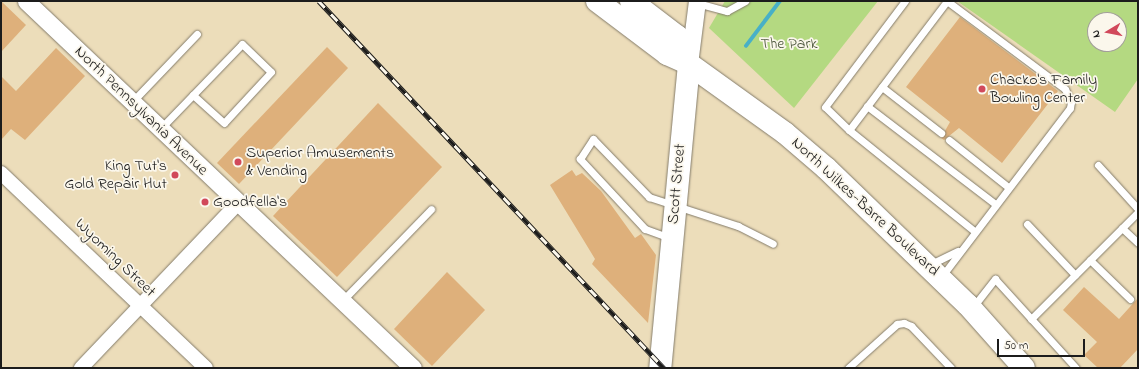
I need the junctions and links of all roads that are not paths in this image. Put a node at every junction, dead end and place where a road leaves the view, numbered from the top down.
1 (26, 1) edge
2 (597, 1) edge
3 (631, 1) edge
4 (745, 1) edge
5 (905, 1) edge
6 (947, 1) edge
7 (697, 2) edge
8 (197, 34) dead end
9 (689, 64) junction
10 (882, 87) junction
11 (192, 95) junction
12 (132, 102) junction
13 (867, 106) junction
14 (160, 129) junction
15 (848, 130) junction
16 (941, 133) dead end
17 (950, 140) dead end
18 (1098, 165) dead end
19 (1, 173) edge
20 (1008, 187) junction
21 (238, 203) junction
22 (676, 203) junction
23 (995, 204) junction
24 (431, 209) dead end
25 (1138, 209) edge
26 (1138, 212) edge
27 (1027, 224) dead end
28 (1122, 228) junction
29 (974, 231) junction
30 (672, 239) junction
31 (1138, 243) edge
32 (774, 244) dead end
33 (958, 252) junction
34 (1090, 260) junction
35 (935, 272) junction
36 (1075, 275) junction
37 (1130, 299) dead end
38 (342, 301) junction
39 (140, 306) junction
40 (971, 308) junction
41 (1031, 319) junction
42 (81, 368) edge
43 (206, 368) edge
44 (413, 368) edge
45 (660, 368) edge
46 (848, 368) edge
47 (951, 368) edge
48 (1024, 368) edge
49 (1076, 368) edge

1 - 12 street, North Pennsylvania Avenue
2 - 9 main road, North Wilkes-Barre Boulevard
3 - 9 main road
4 - 7 lane
5 - 15 lane
6 - 10 lane
6 - 20 lane
7 - 9 street, Scott Street
8 - 12 lane
9 - 22 main road, Scott Street
9 - 35 main road, North Wilkes-Barre Boulevard
10 - 13 lane
10 - 16 lane
11 - 11 lane
11 - 14 lane
12 - 14 street, North Pennsylvania Avenue
13 - 15 lane
13 - 23 lane
14 - 21 street, North Pennsylvania Avenue
15 - 29 lane
17 - 20 lane
18 - 25 lane
19 - 39 street, Wyoming Street
20 - 23 lane
21 - 38 street, North Pennsylvania Avenue
21 - 39 street
22 - 30 main road, Scott Street
22 - 30 lane
22 - 32 lane
23 - 29 lane
24 - 38 lane
26 - 28 lane
27 - 36 lane
28 - 31 lane
28 - 34 lane
29 - 33 lane
30 - 45 main road, Scott Street
33 - 35 lane
33 - 35 lane
34 - 36 lane
34 - 37 lane
35 - 40 main road, North Wilkes-Barre Boulevard
36 - 41 lane
38 - 44 street, North Pennsylvania Avenue
39 - 42 street
39 - 43 street, Wyoming Street
40 - 41 lane
40 - 48 main road, North Wilkes-Barre Boulevard
41 - 49 lane
46 - 47 lane

